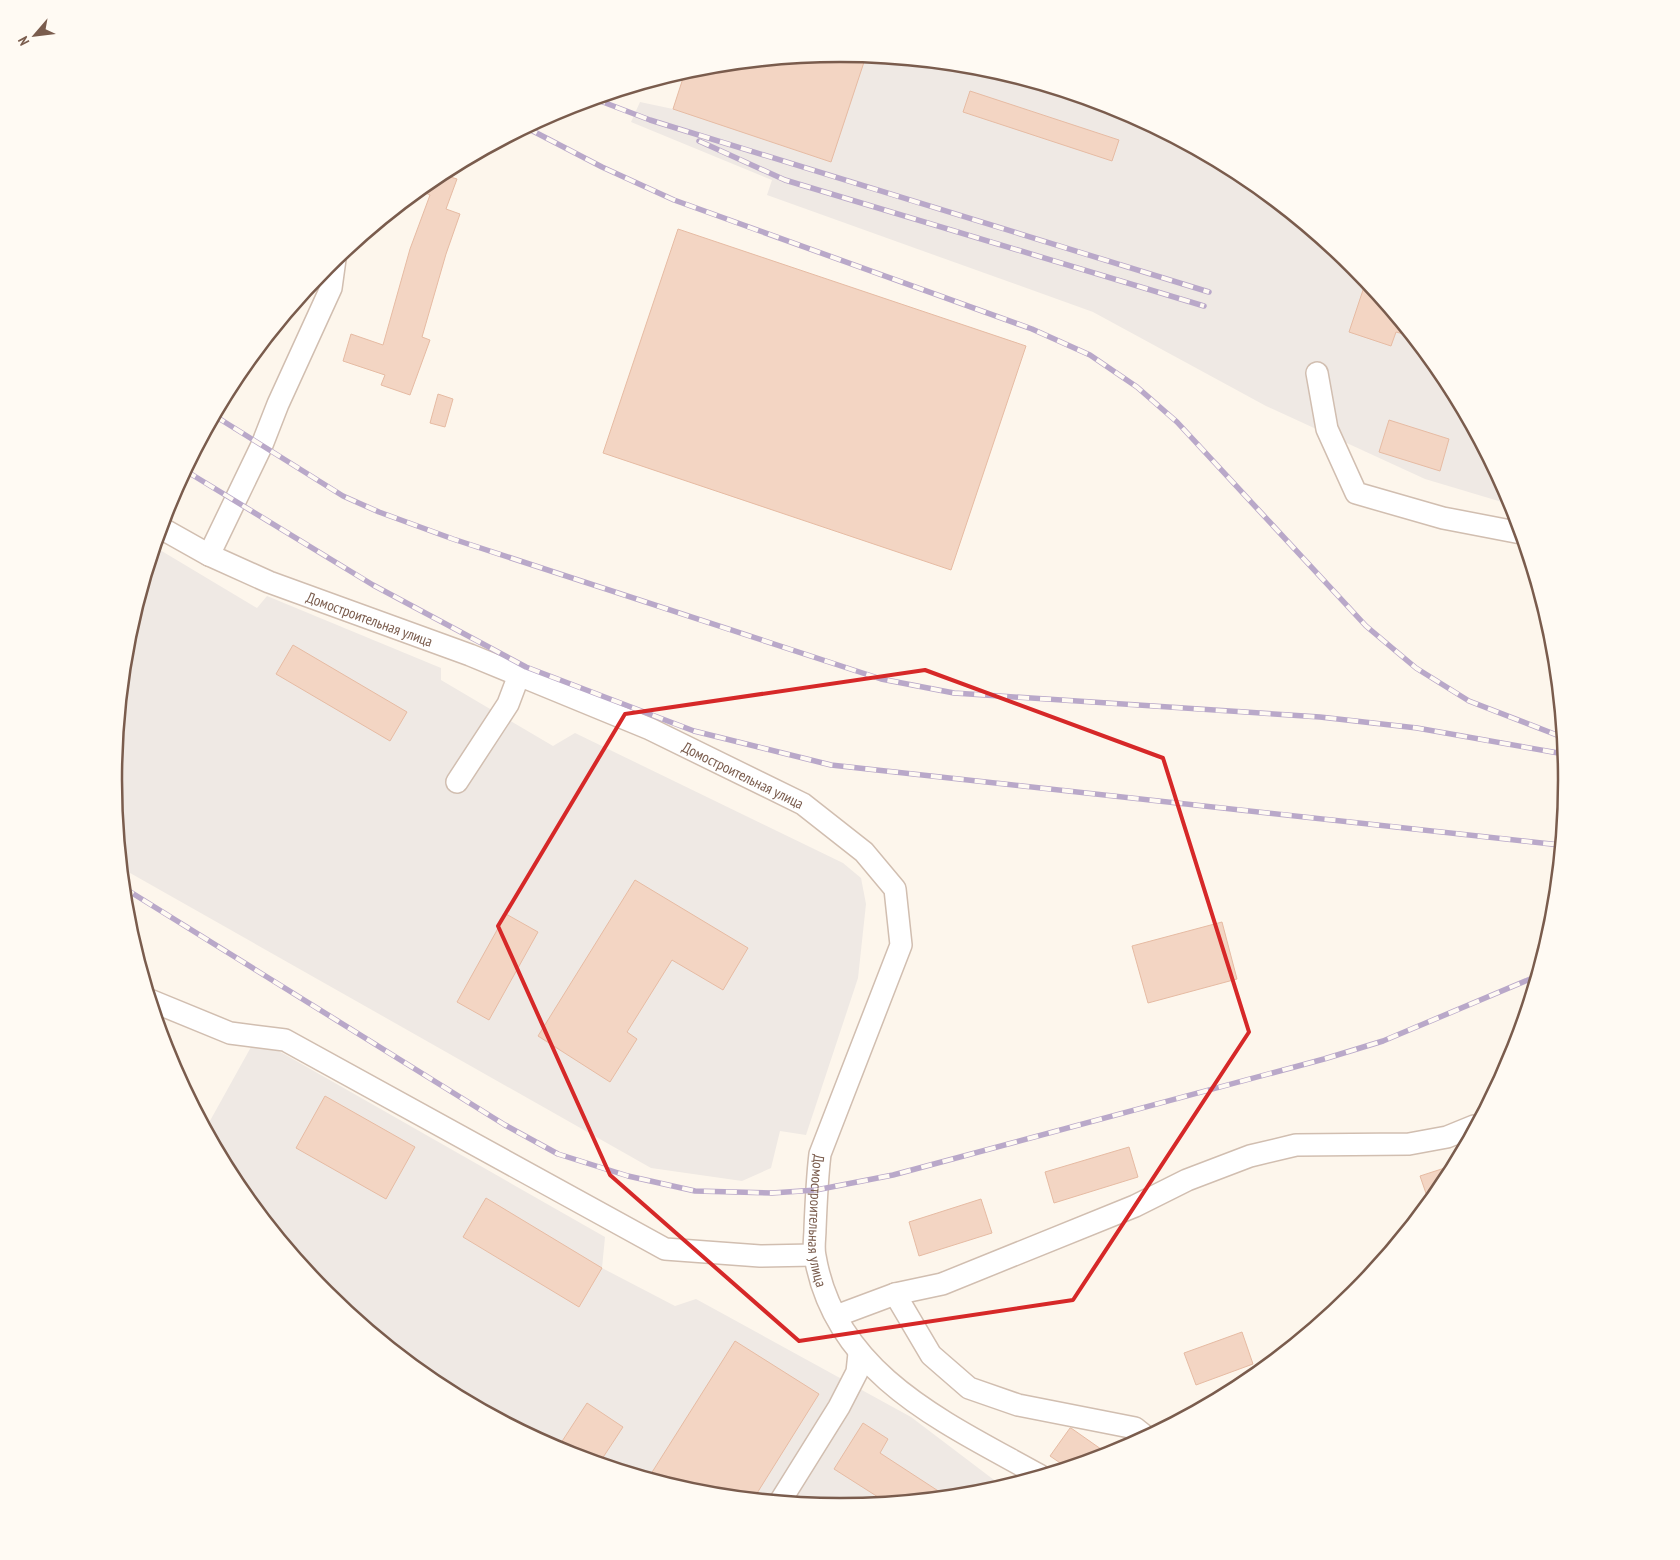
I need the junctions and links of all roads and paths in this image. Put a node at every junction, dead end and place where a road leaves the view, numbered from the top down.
1 (333, 273) edge
2 (1316, 374) dead end
3 (167, 532) edge
4 (1513, 533) edge
5 (209, 555) junction
6 (519, 675) junction
7 (457, 782) dead end
8 (158, 1003) edge
9 (1466, 1129) edge
10 (814, 1255) junction
11 (895, 1294) junction
12 (836, 1316) junction
13 (859, 1353) junction
14 (1140, 1432) edge
15 (1032, 1471) edge
16 (784, 1495) edge

1 - 5 street
2 - 4 street
3 - 5 street, Домостроительная улица
5 - 6 street, Домостроительная улица
6 - 7 street
6 - 10 street, Домостроительная улица
8 - 10 street
9 - 11 street
10 - 12 street, Домостроительная улица
11 - 12 street
11 - 14 street
12 - 13 street, Домостроительная улица
13 - 15 street, Домостроительная улица
13 - 16 street

